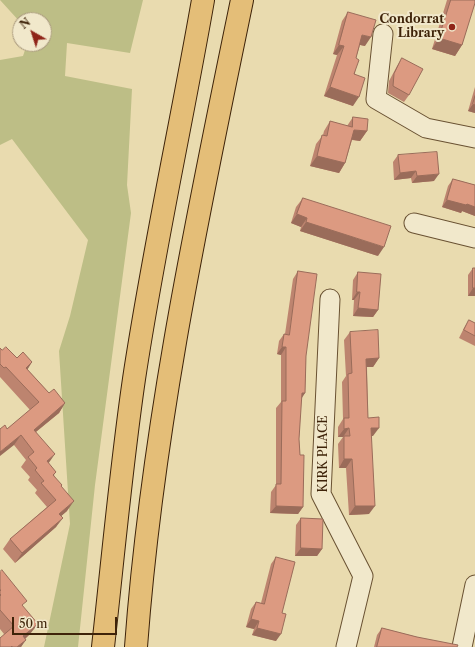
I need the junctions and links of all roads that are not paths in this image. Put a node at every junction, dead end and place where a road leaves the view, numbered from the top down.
1 (203, 0) edge
2 (211, 0) edge
3 (242, 0) edge
4 (383, 34) dead end
5 (186, 99) junction
6 (475, 138) edge
7 (414, 223) dead end
8 (475, 238) edge
9 (330, 299) dead end
10 (475, 585) edge
11 (103, 647) edge
12 (136, 647) edge
13 (346, 647) edge
14 (462, 647) edge

1 - 5 highway
2 - 5 highway
3 - 12 highway
4 - 6 street
5 - 11 highway
7 - 8 street
9 - 13 street, KIRK PLACE
10 - 14 street

